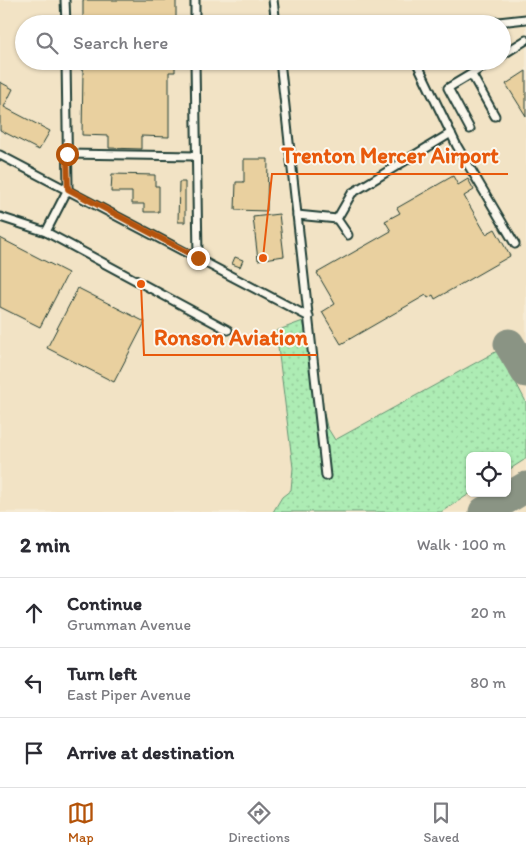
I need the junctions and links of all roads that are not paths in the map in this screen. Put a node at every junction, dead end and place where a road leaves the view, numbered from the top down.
1 (65, 0) edge
2 (195, 0) edge
3 (273, 0) edge
4 (66, 15) edge
5 (195, 15) edge
6 (275, 15) edge
7 (526, 19) edge
8 (511, 21) edge
9 (526, 40) edge
10 (511, 50) edge
11 (66, 70) edge
12 (195, 70) edge
13 (281, 70) edge
14 (420, 70) edge
15 (480, 70) edge
16 (472, 75) junction
17 (494, 116) dead end
18 (470, 129) dead end
19 (451, 133) junction
20 (0, 154) edge
21 (67, 154) junction
22 (196, 156) junction
23 (68, 189) junction
24 (297, 215) junction
25 (0, 217) edge
26 (337, 220) junction
27 (46, 232) junction
28 (348, 236) dead end
29 (515, 244) dead end
30 (198, 258) junction
31 (309, 317) junction
32 (228, 330) dead end
33 (326, 476) dead end

1 - 4 lane
2 - 5 lane
3 - 6 lane
7 - 8 lane
9 - 10 lane
11 - 21 lane
12 - 22 lane
13 - 24 lane
14 - 19 lane
15 - 16 lane
16 - 17 lane
16 - 18 lane
19 - 26 lane
19 - 29 lane
20 - 23 lane
21 - 22 lane
21 - 23 lane
22 - 30 lane
23 - 27 lane
23 - 30 lane
24 - 26 lane
24 - 31 lane
25 - 27 lane
26 - 28 lane
27 - 32 lane
30 - 31 lane
31 - 33 lane

